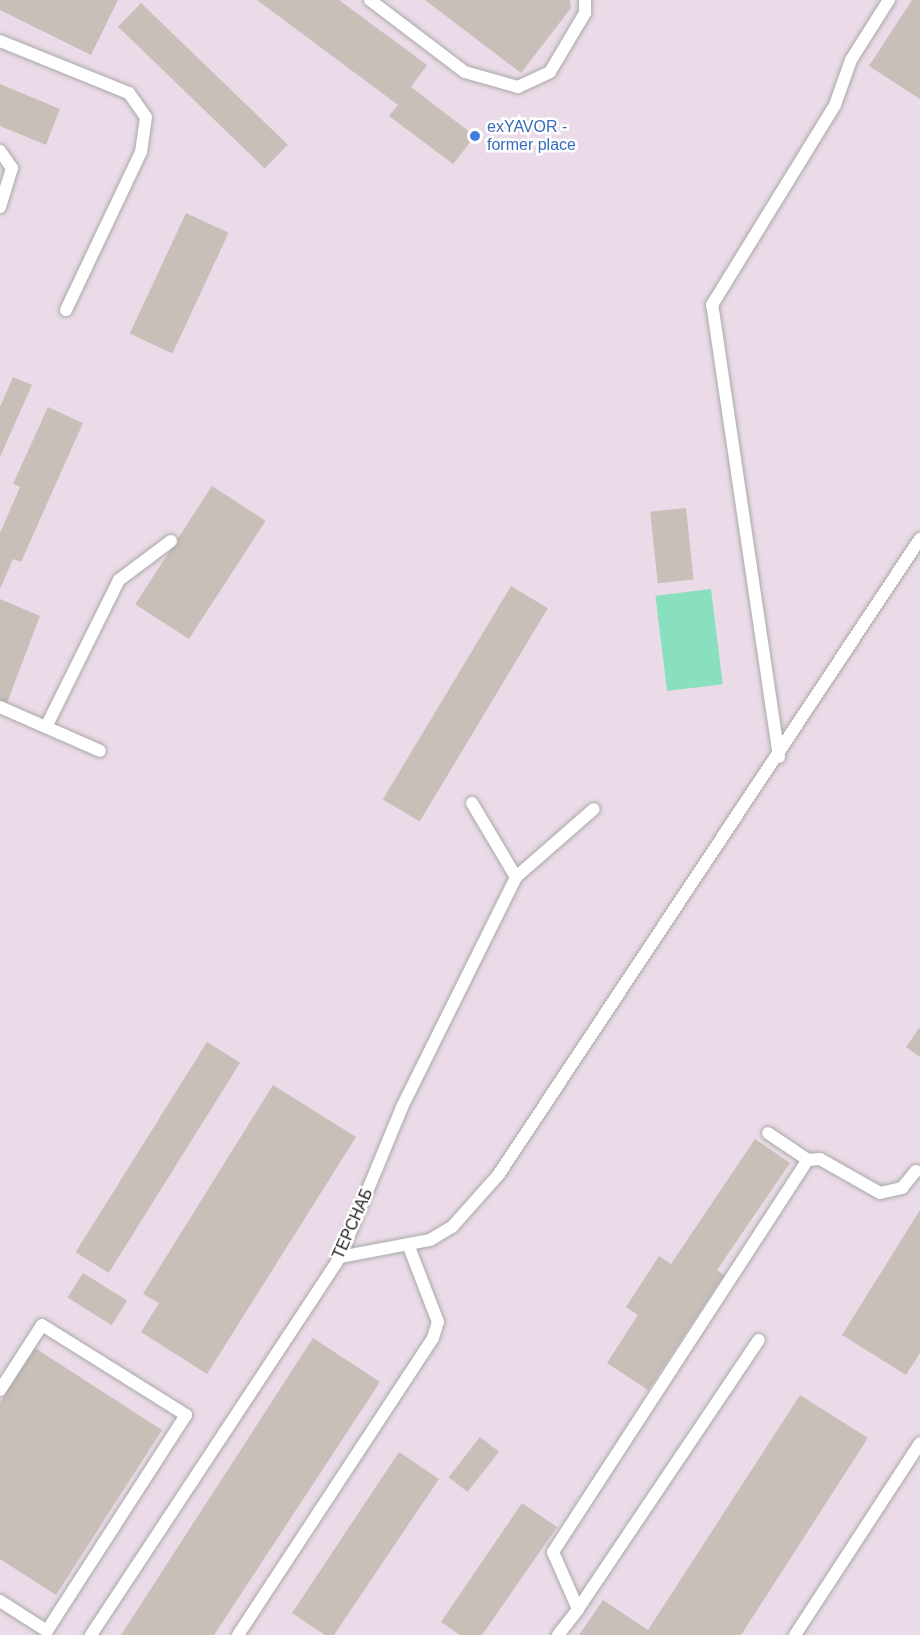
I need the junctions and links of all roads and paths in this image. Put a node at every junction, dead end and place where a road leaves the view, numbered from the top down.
1 (370, 0) edge
2 (585, 0) edge
3 (889, 0) edge
4 (0, 41) edge
5 (0, 151) edge
6 (0, 207) edge
7 (66, 310) dead end
8 (920, 539) edge
9 (171, 541) dead end
10 (0, 707) edge
11 (46, 727) junction
12 (100, 751) dead end
13 (778, 757) junction
14 (472, 803) dead end
15 (594, 809) dead end
16 (516, 877) junction
17 (768, 1133) dead end
18 (807, 1160) junction
19 (916, 1171) dead end
20 (409, 1247) junction
21 (340, 1257) junction
22 (759, 1340) dead end
23 (0, 1390) edge
24 (920, 1443) edge
25 (0, 1601) edge
26 (578, 1609) junction
27 (91, 1635) edge
28 (238, 1635) edge
29 (558, 1635) edge
30 (795, 1635) edge

1 - 2 lane
3 - 13 lane
4 - 7 lane
5 - 6 lane
8 - 13 lane
9 - 11 lane
10 - 11 lane
11 - 12 lane
13 - 20 lane
14 - 16 lane
15 - 16 lane, ТЕРСНАБ
16 - 21 lane, ТЕРСНАБ
17 - 18 lane
18 - 19 lane
18 - 26 lane
20 - 21 lane
20 - 28 lane
21 - 27 lane, ТЕРСНАБ
22 - 26 lane
23 - 25 lane
24 - 30 lane
26 - 29 lane

